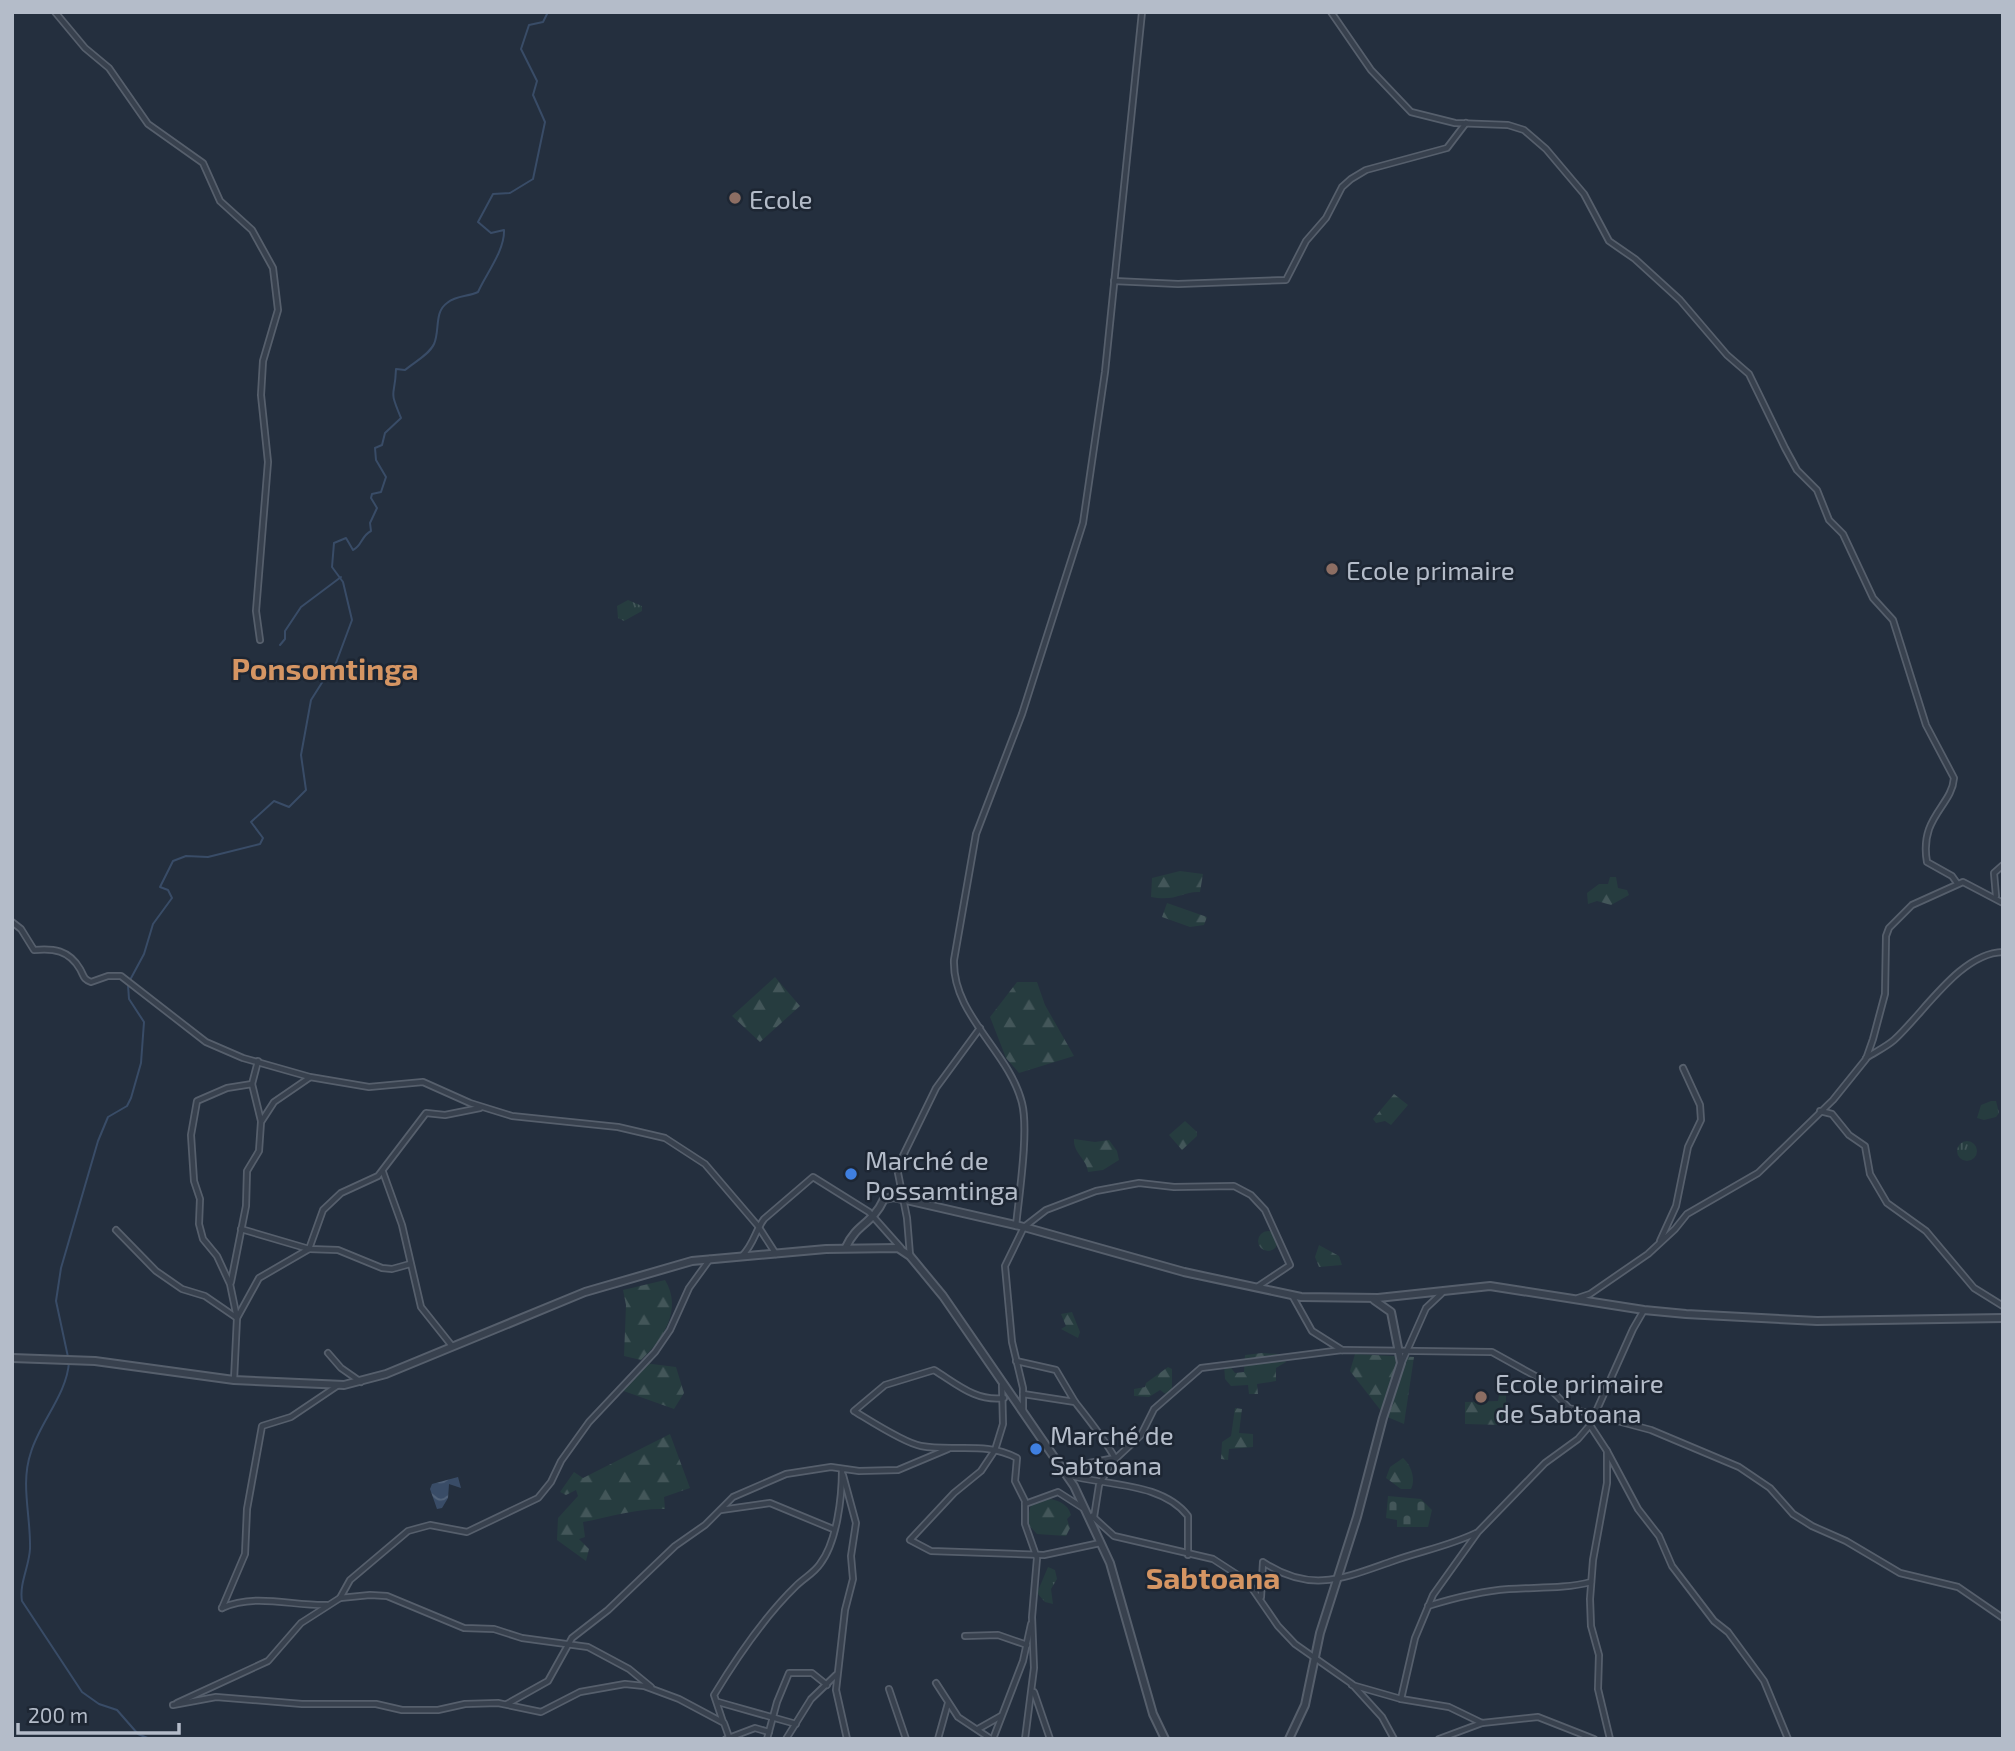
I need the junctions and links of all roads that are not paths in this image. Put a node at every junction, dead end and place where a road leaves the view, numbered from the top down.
1 (55, 12) edge
2 (1142, 12) edge
3 (1331, 12) edge
4 (1466, 123) junction
5 (1114, 281) junction
6 (260, 640) dead end
7 (2003, 865) edge
8 (1957, 883) junction
9 (1996, 897) junction
10 (2003, 904) edge
11 (12, 922) edge
12 (2003, 952) edge
13 (980, 1028) junction
14 (1866, 1059) junction
15 (258, 1061) junction
16 (1683, 1069) dead end
17 (310, 1077) junction
18 (252, 1084) junction
19 (482, 1108) junction
20 (1820, 1111) junction
21 (261, 1122) junction
22 (383, 1172) junction
23 (903, 1198) junction
24 (875, 1217) junction
25 (758, 1226) junction
26 (1016, 1227) junction
27 (1024, 1227) junction
28 (241, 1229) junction
29 (116, 1230) dead end
30 (1658, 1245) junction
31 (846, 1247) junction
32 (309, 1249) junction
33 (902, 1249) junction
34 (776, 1254) junction
35 (743, 1256) junction
36 (910, 1256) junction
37 (710, 1258) junction
38 (410, 1264) junction
39 (230, 1284) junction
40 (1256, 1288) junction
41 (1448, 1289) junction
42 (1291, 1295) junction
43 (1369, 1298) junction
44 (1578, 1298) junction
45 (2003, 1306) edge
46 (1644, 1310) junction
47 (237, 1318) junction
48 (2003, 1318) edge
49 (453, 1347) junction
50 (1342, 1350) junction
51 (1404, 1351) junction
52 (328, 1353) dead end
53 (12, 1358) edge
54 (1016, 1362) junction
55 (234, 1380) junction
56 (361, 1382) junction
57 (1002, 1385) junction
58 (337, 1386) junction
59 (1023, 1394) junction
60 (1004, 1398) junction
61 (1075, 1402) junction
62 (1597, 1415) junction
63 (1023, 1416) junction
64 (1590, 1425) junction
65 (949, 1448) junction
66 (995, 1450) junction
67 (1607, 1451) junction
68 (1115, 1458) junction
69 (842, 1469) junction
70 (1067, 1475) junction
71 (1100, 1482) junction
72 (1025, 1504) junction
73 (1087, 1511) junction
74 (717, 1512) junction
75 (1094, 1517) junction
76 (833, 1530) junction
77 (1478, 1532) junction
78 (1100, 1543) junction
79 (1035, 1553) junction
80 (1188, 1555) junction
81 (1338, 1579) junction
82 (1591, 1582) junction
83 (340, 1598) junction
84 (1261, 1598) junction
85 (327, 1605) junction
86 (1427, 1606) junction
87 (1032, 1617) junction
88 (2003, 1618) edge
89 (965, 1636) dead end
90 (570, 1643) junction
91 (1027, 1646) junction
92 (1315, 1658) junction
93 (837, 1674) junction
94 (936, 1683) dead end
95 (1352, 1684) junction
96 (827, 1685) junction
97 (653, 1688) junction
98 (1032, 1688) junction
99 (888, 1689) dead end
100 (1401, 1699) junction
101 (948, 1701) junction
102 (718, 1702) junction
103 (506, 1704) junction
104 (773, 1716) junction
105 (1001, 1716) junction
106 (724, 1723) junction
107 (1482, 1723) junction
108 (797, 1724) junction
109 (978, 1729) junction
110 (769, 1732) junction
111 (728, 1738) edge
112 (768, 1739) edge
113 (786, 1739) edge
114 (847, 1739) edge
115 (906, 1739) edge
116 (938, 1739) edge
117 (992, 1739) edge
118 (1025, 1739) edge
119 (1050, 1739) edge
120 (1165, 1739) edge
121 (1289, 1739) edge
122 (1395, 1739) edge
123 (1439, 1739) edge
124 (1594, 1739) edge
125 (1610, 1739) edge
126 (1788, 1739) edge

1 - 6 street
2 - 5 street
3 - 4 street
4 - 5 street
4 - 8 street
5 - 13 street
7 - 9 street
8 - 9 street
8 - 14 street
9 - 10 street
11 - 15 street
12 - 14 street
13 - 23 street
13 - 26 street
14 - 20 street
15 - 17 street
15 - 18 street
16 - 30 street
17 - 19 street
17 - 21 street
18 - 21 street
18 - 39 street
19 - 22 street
19 - 25 street
20 - 30 street
20 - 45 street
21 - 28 street
22 - 32 street
22 - 38 street
23 - 24 street
23 - 26 street
23 - 36 street
24 - 25 street
24 - 31 street
24 - 33 street
25 - 34 street
25 - 35 street
26 - 27 street
27 - 40 street
27 - 40 street
27 - 54 street
28 - 32 street
28 - 39 street
29 - 47 street
30 - 44 street
31 - 33 street
31 - 34 street
32 - 38 street
32 - 47 street
33 - 36 street
34 - 35 street
35 - 37 street
36 - 57 street
37 - 49 street
37 - 83 street
38 - 49 street
39 - 47 street
40 - 42 street
41 - 43 street
41 - 44 street
41 - 51 street
42 - 43 street
42 - 50 street
43 - 51 street
44 - 46 street
46 - 48 street
46 - 62 street
47 - 55 street
49 - 56 street
50 - 51 street
50 - 68 street
51 - 62 street
51 - 81 street
52 - 56 street
53 - 55 street
54 - 59 street
54 - 61 street
55 - 58 street
56 - 58 street
57 - 60 street
57 - 63 street
58 - 85 street
59 - 61 street
59 - 63 street
60 - 65 street
60 - 66 street
61 - 68 street
62 - 64 street
62 - 88 street
63 - 70 street
64 - 67 street
64 - 77 street
65 - 66 street
65 - 69 street
66 - 72 street
66 - 79 street
67 - 82 street
67 - 126 street
68 - 70 street
68 - 71 street
69 - 74 street
69 - 76 street
69 - 93 street
70 - 71 street
70 - 73 street
71 - 75 street
71 - 80 street
72 - 73 street
72 - 79 street
73 - 75 street
73 - 78 street
74 - 76 street
74 - 90 street
75 - 80 street
76 - 102 street
77 - 81 street
77 - 86 street
78 - 79 street
78 - 120 street
79 - 87 street
80 - 84 street
81 - 84 street
81 - 92 street
82 - 86 street
82 - 125 street
83 - 85 street
83 - 90 street
84 - 92 street
85 - 103 street
86 - 100 street
87 - 91 street
87 - 98 street
89 - 91 street
90 - 97 street
90 - 103 street
91 - 105 street
92 - 95 street
92 - 121 street
93 - 96 street
93 - 114 street
94 - 101 street
95 - 100 street
95 - 122 street
96 - 104 street
96 - 108 street
97 - 103 street
97 - 106 street
98 - 118 street
98 - 119 street
99 - 115 street
100 - 107 street
101 - 109 street
101 - 116 street
102 - 104 street
102 - 106 street
104 - 108 street
104 - 110 street
105 - 109 street
105 - 117 street
106 - 111 street
107 - 123 street
107 - 124 street
108 - 113 street
109 - 117 street
110 - 111 street
110 - 112 street

